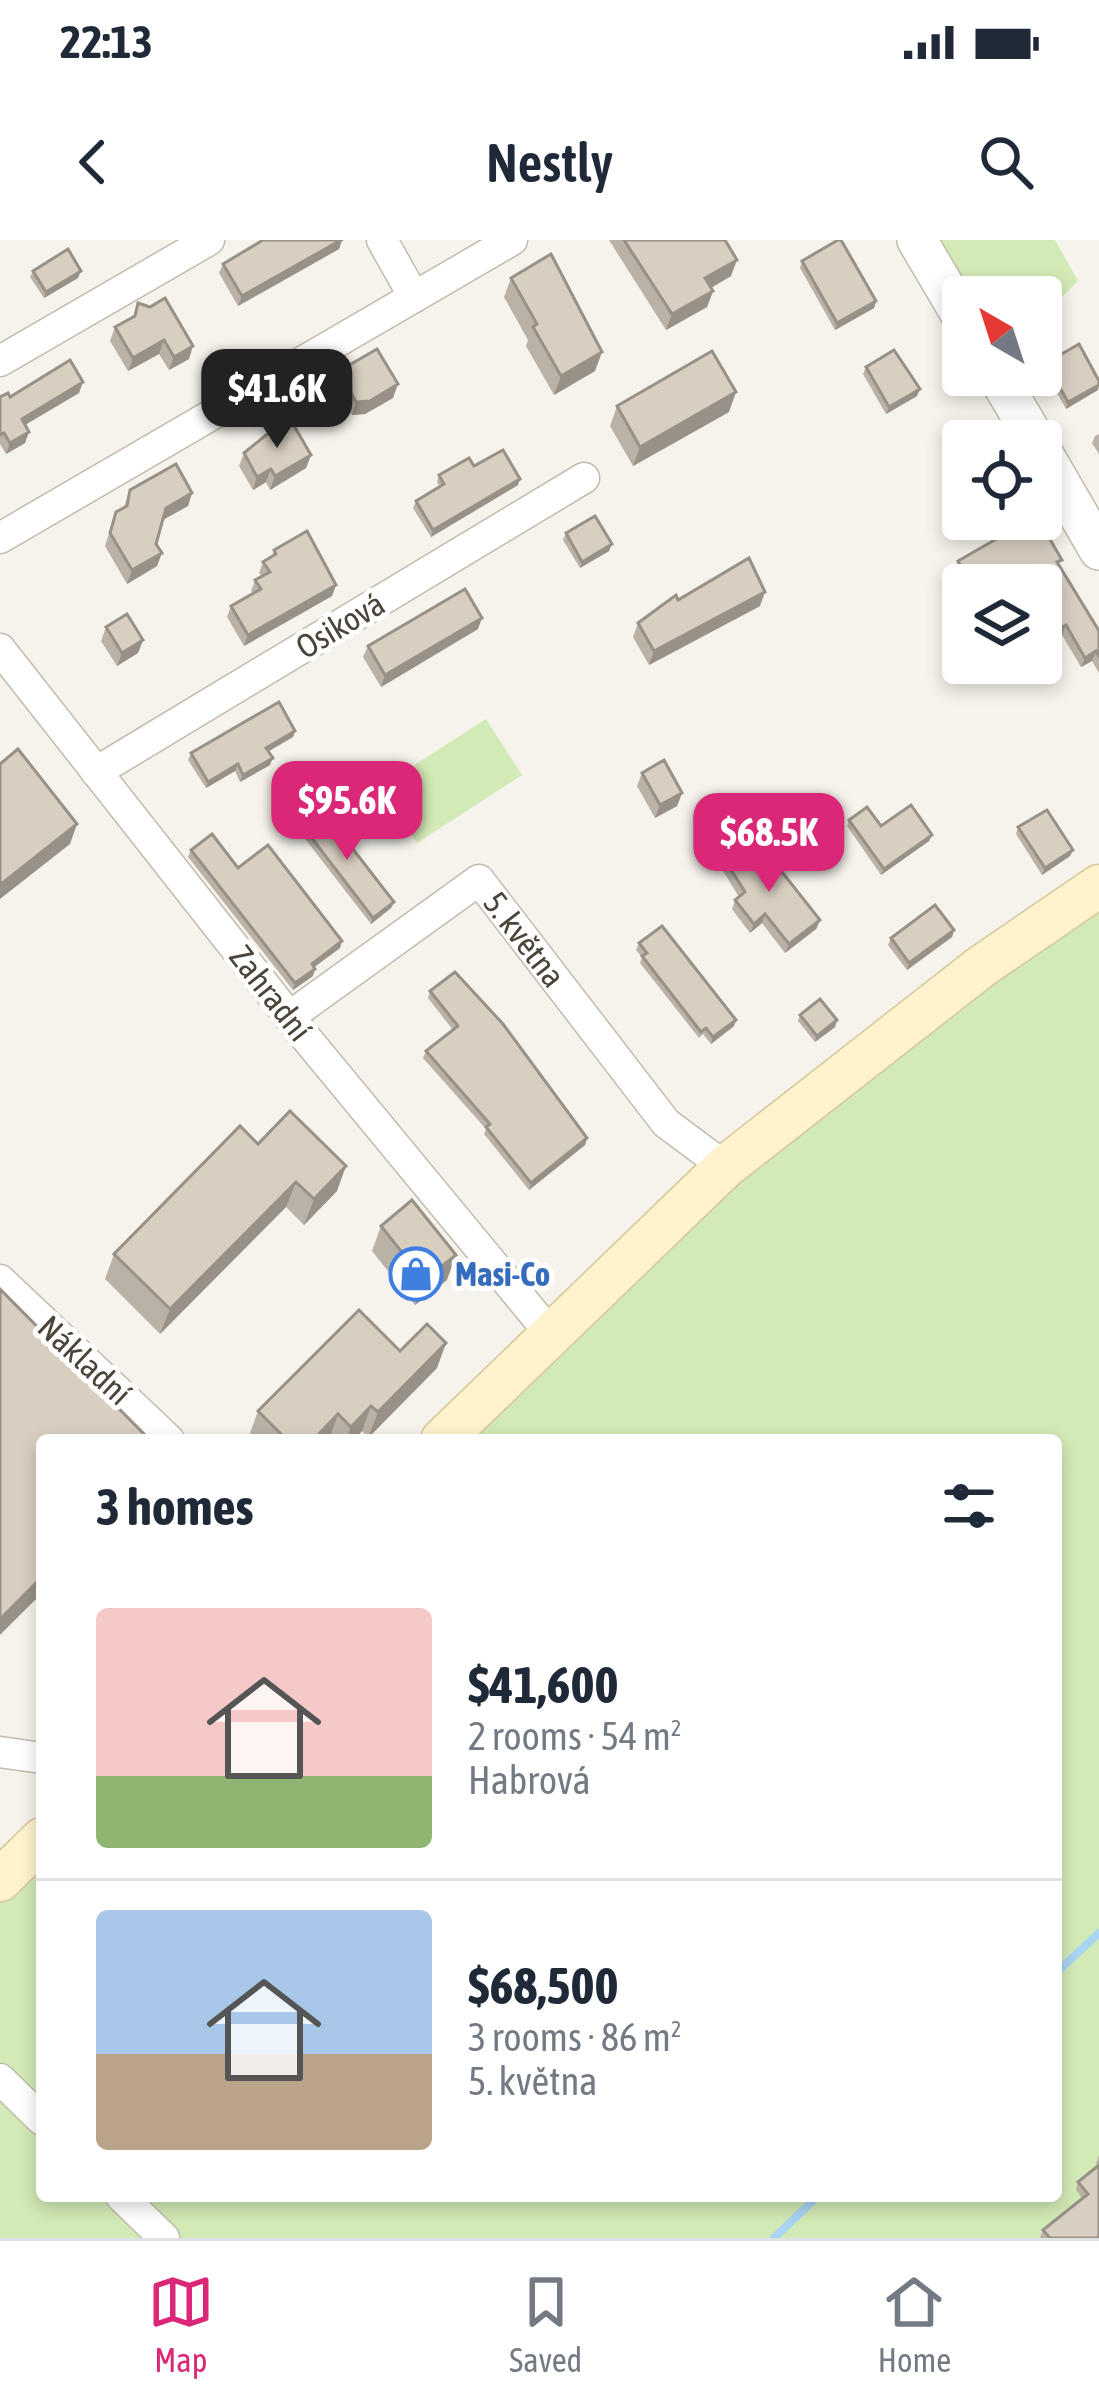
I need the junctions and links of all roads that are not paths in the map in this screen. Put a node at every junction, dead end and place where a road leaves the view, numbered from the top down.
1 (209, 240) edge
2 (382, 240) edge
3 (512, 240) edge
4 (916, 240) edge
5 (942, 283) edge
6 (415, 297) junction
7 (0, 361) edge
8 (584, 478) dead end
9 (1062, 486) edge
10 (0, 538) edge
11 (1099, 550) edge
12 (0, 649) edge
13 (96, 772) junction
14 (1099, 886) edge
15 (289, 1016) junction
16 (725, 1167) junction
17 (0, 1280) edge
18 (549, 1332) junction
19 (163, 1434) edge
20 (448, 1434) edge
21 (0, 1752) edge
22 (36, 1757) edge
23 (0, 2079) edge
24 (36, 2114) edge
25 (127, 2202) edge
26 (164, 2238) edge

1 - 7 street
2 - 6 street
3 - 6 street
4 - 5 street
6 - 10 street
8 - 13 street, Osiková
9 - 11 street
12 - 13 street, Zahradní
13 - 15 street, Zahradní
14 - 16 main road
15 - 16 street, 5. května
15 - 18 street, Zahradní
16 - 18 main road
17 - 19 street, Nákladní
18 - 20 main road
21 - 22 street
23 - 24 street
25 - 26 street

